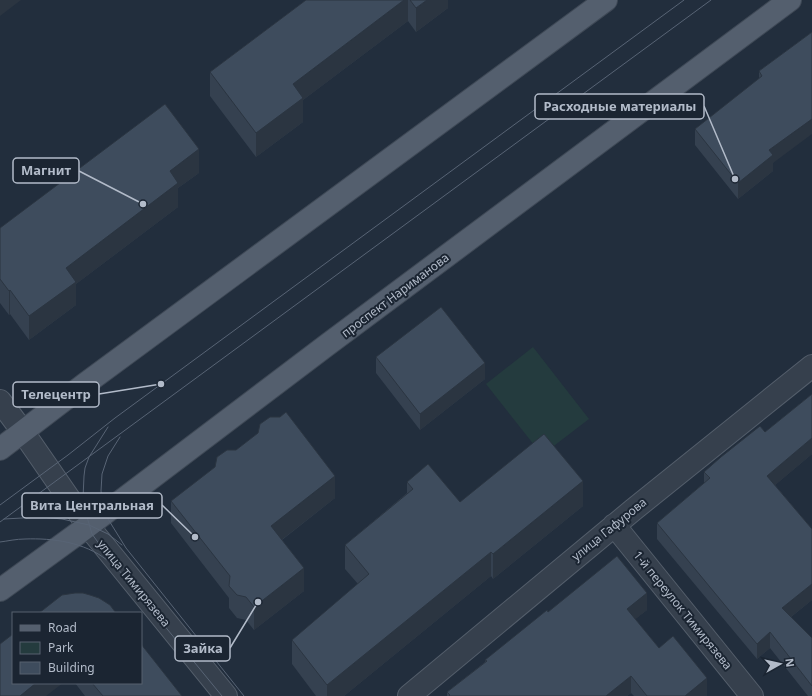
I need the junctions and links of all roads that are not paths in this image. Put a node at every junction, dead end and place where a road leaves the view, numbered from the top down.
1 (606, 0) edge
2 (790, 0) edge
3 (812, 366) edge
4 (0, 400) edge
5 (23, 432) junction
6 (0, 449) edge
7 (614, 525) junction
8 (88, 526) junction
9 (0, 590) edge
10 (226, 696) edge
11 (409, 696) edge
12 (752, 696) edge

1 - 5 main road
2 - 8 main road, проспект Нариманова
3 - 7 street, улица Гафурова
4 - 5 street, улица Тимирязева
5 - 6 main road
5 - 8 street, улица Тимирязева
7 - 11 street, улица Гафурова
7 - 12 street, 1-й переулок Тимирязева
8 - 9 main road, проспект Нариманова
8 - 10 street, улица Тимирязева

